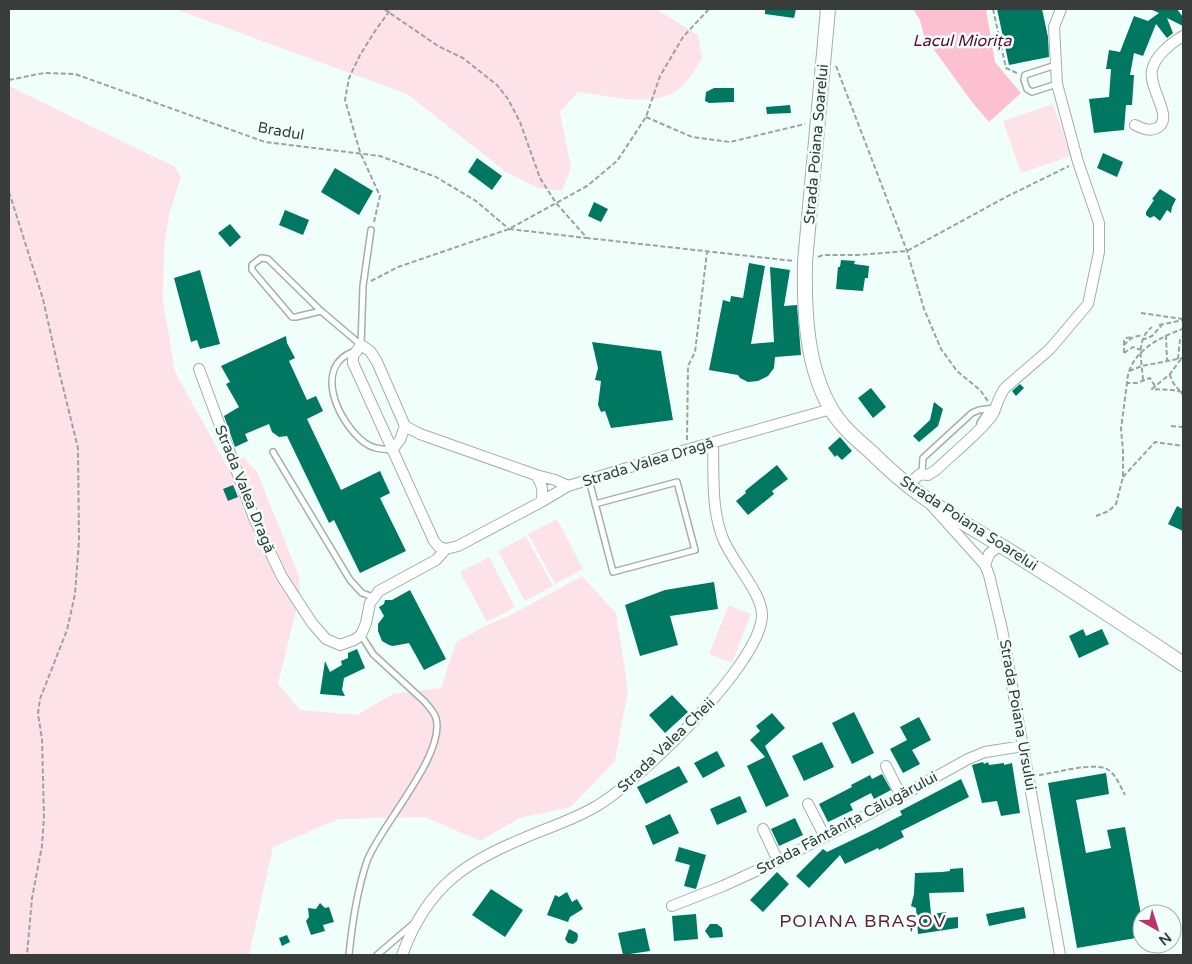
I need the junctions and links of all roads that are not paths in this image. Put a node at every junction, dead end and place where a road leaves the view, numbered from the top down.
1 (828, 9) edge
2 (1060, 9) edge
3 (1183, 36) edge
4 (1056, 65) junction
5 (1057, 84) junction
6 (1135, 125) dead end
7 (371, 230) road end
8 (321, 311) junction
9 (358, 348) junction
10 (199, 369) dead end
11 (831, 409) junction
12 (992, 409) junction
13 (405, 426) junction
14 (713, 442) junction
15 (392, 450) junction
16 (273, 452) dead end
17 (921, 473) junction
18 (536, 475) junction
19 (589, 480) junction
20 (908, 485) junction
21 (568, 486) junction
22 (925, 498) junction
23 (541, 502) junction
24 (595, 504) junction
25 (1000, 545) junction
26 (446, 549) junction
27 (985, 565) junction
28 (373, 597) junction
29 (361, 635) junction
30 (1183, 664) edge
31 (1024, 746) junction
32 (886, 766) dead end
33 (901, 796) junction
34 (808, 804) dead end
35 (763, 829) dead end
36 (825, 837) junction
37 (778, 861) junction
38 (672, 906) dead end
39 (418, 919) junction
40 (349, 955) edge
41 (377, 955) edge
42 (402, 955) edge
43 (1060, 955) edge

1 - 11 street, Strada Poiana Soarelui
2 - 4 street
3 - 6 street
4 - 5 street
4 - 5 lane
5 - 12 street
7 - 9 lane
8 - 8 lane
8 - 9 lane
9 - 13 street
9 - 15 street
9 - 15 lane
10 - 29 street, Strada Valea Dragă
11 - 14 street, Strada Valea Dragă
11 - 20 street, Strada Poiana Soarelui
12 - 17 lane
12 - 17 street
13 - 15 street
13 - 18 street
14 - 19 street, Strada Valea Dragă
14 - 39 street, Strada Valea Cheii
15 - 26 street
16 - 28 lane
17 - 20 street
18 - 21 street
18 - 23 street
19 - 21 street, Strada Valea Dragă
19 - 24 lane
20 - 22 street, Strada Poiana Soarelui
21 - 23 street, Strada Valea Dragă
22 - 25 street, Strada Poiana Soarelui
22 - 27 street, Strada Poiana Ursului
23 - 26 street, Strada Valea Dragă
24 - 24 lane
25 - 27 street
25 - 30 street, Strada Poiana Soarelui
26 - 28 street, Strada Valea Dragă
27 - 31 street, Strada Poiana Ursului
28 - 29 street
29 - 40 lane
31 - 33 street, Strada Fântânița Călugărului
31 - 43 street, Strada Poiana Ursului
32 - 33 street
33 - 36 street, Strada Fântânița Călugărului
34 - 36 street
35 - 37 street
36 - 37 street, Strada Fântânița Călugărului
37 - 38 street, Strada Fântânița Călugărului
39 - 41 lane
39 - 42 street, Strada Valea Cheii

